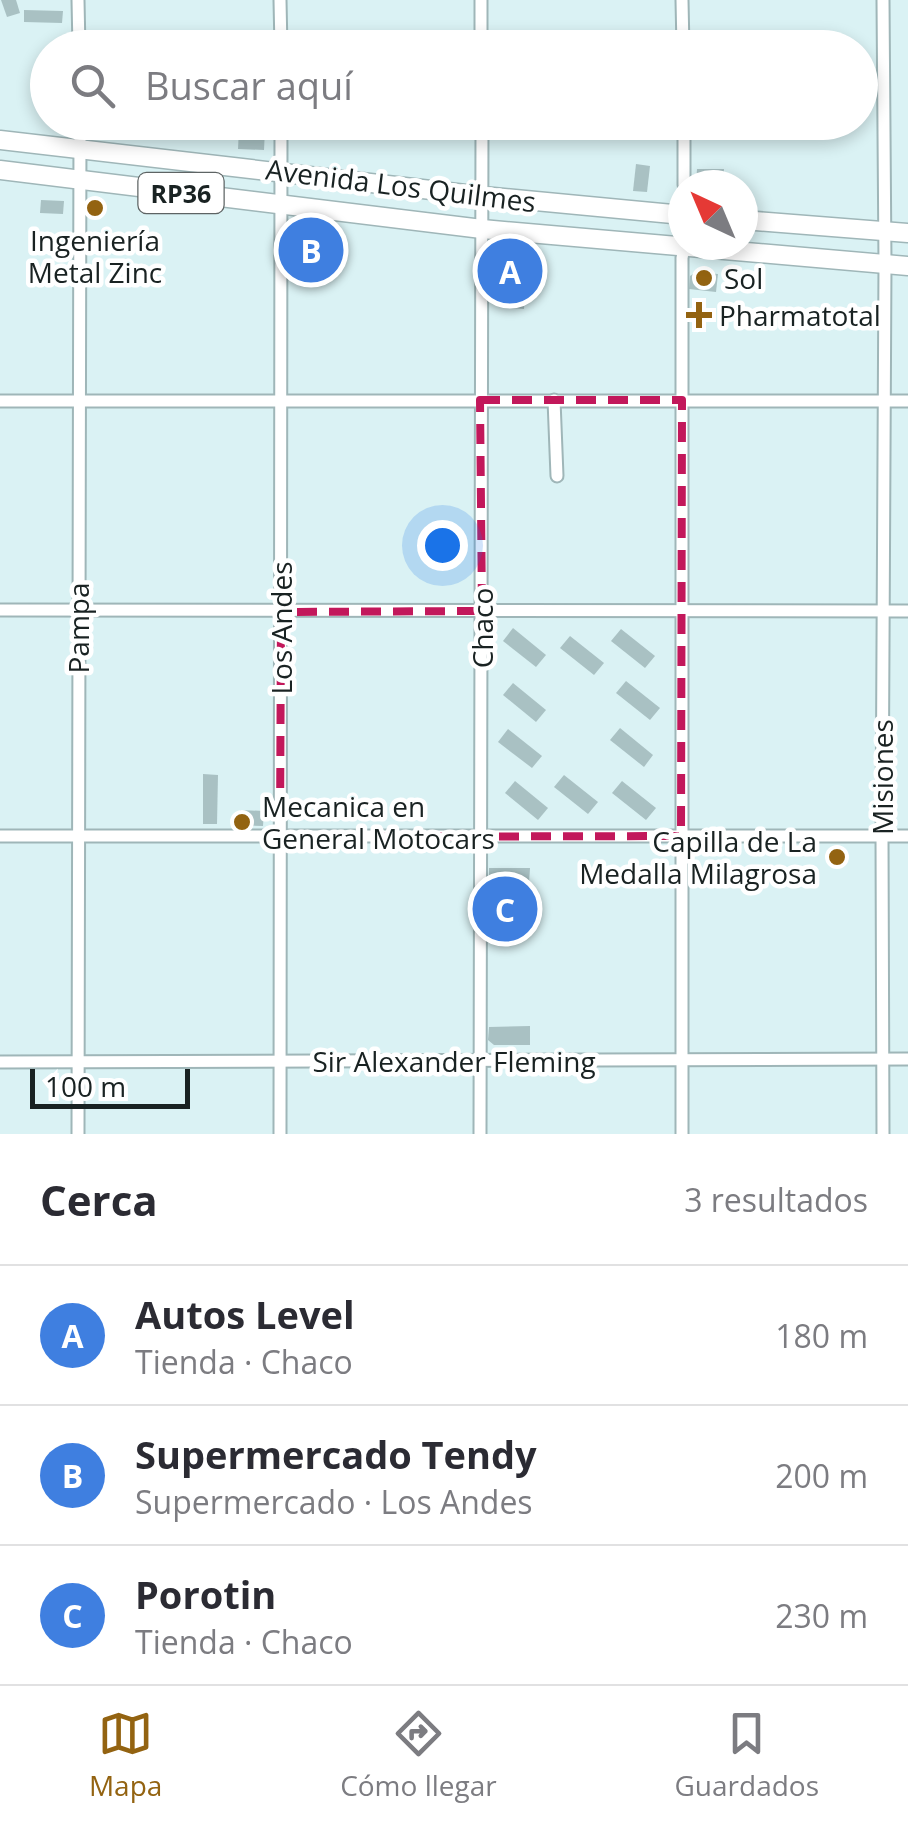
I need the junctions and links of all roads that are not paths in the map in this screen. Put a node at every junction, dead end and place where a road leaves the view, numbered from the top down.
1 (78, 0) edge
2 (280, 0) edge
3 (481, 0) edge
4 (682, 0) edge
5 (882, 0) edge
6 (79, 30) edge
7 (280, 30) edge
8 (481, 30) edge
9 (683, 30) edge
10 (0, 140) edge
11 (80, 140) edge
12 (282, 140) edge
13 (482, 140) edge
14 (684, 140) edge
15 (80, 149) junction
16 (0, 170) edge
17 (684, 170) edge
18 (282, 171) junction
19 (80, 181) junction
20 (482, 196) junction
21 (283, 204) junction
22 (668, 215) edge
23 (758, 221) edge
24 (482, 229) junction
25 (883, 231) junction
26 (908, 233) edge
27 (668, 246) edge
28 (758, 254) edge
29 (682, 260) edge
30 (885, 264) junction
31 (908, 266) edge
32 (280, 400) junction
33 (480, 400) junction
34 (554, 400) junction
35 (682, 400) junction
36 (0, 401) edge
37 (78, 401) junction
38 (884, 401) junction
39 (908, 401) edge
40 (557, 476) dead end
41 (0, 610) edge
42 (78, 611) junction
43 (482, 611) junction
44 (682, 611) junction
45 (281, 612) junction
46 (884, 612) junction
47 (908, 612) edge
48 (0, 836) edge
49 (78, 836) junction
50 (481, 836) junction
51 (681, 836) junction
52 (882, 836) junction
53 (908, 836) edge
54 (280, 837) junction
55 (884, 1059) junction
56 (908, 1059) edge
57 (682, 1060) junction
58 (280, 1061) junction
59 (480, 1061) junction
60 (0, 1062) edge
61 (78, 1062) junction
62 (78, 1134) edge
63 (280, 1134) edge
64 (480, 1134) edge
65 (682, 1134) edge
66 (883, 1134) edge

1 - 6 street
2 - 7 street
3 - 8 street
4 - 9 street
5 - 25 street, Misiones
10 - 15 main road, Avenida Los Quilmes / RP36
11 - 15 street, Pampa
12 - 18 street, Los Andes
13 - 20 street, Chaco
14 - 17 street
15 - 18 main road, Avenida Los Quilmes / RP36
15 - 19 street, Pampa
16 - 19 main road, Avenida Los Quilmes / RP36
18 - 20 main road, Avenida Los Quilmes / RP36
18 - 21 street, Los Andes
19 - 21 main road, Avenida Los Quilmes / RP36
19 - 37 street, Pampa
20 - 22 main road, Avenida Los Quilmes / RP36
20 - 24 street, Chaco
21 - 24 main road, Avenida Los Quilmes / RP36
21 - 32 street, Los Andes
23 - 25 main road
24 - 27 main road, Avenida Los Quilmes / RP36
24 - 33 street, Chaco
25 - 26 main road
25 - 30 street, Misiones
28 - 30 main road, Avenida Los Quilmes / RP36
29 - 35 street
30 - 31 main road, Avenida Los Quilmes / RP36
30 - 38 street, Misiones
32 - 33 street
32 - 37 street
32 - 45 street, Los Andes
33 - 34 street
33 - 43 street, Chaco
34 - 35 street
34 - 40 street
35 - 38 street
35 - 44 street
36 - 37 street
37 - 42 street, Pampa
38 - 39 street
38 - 46 street, Misiones
41 - 42 street
42 - 45 street
42 - 49 street, Pampa
43 - 44 street
43 - 45 street
43 - 50 street, Chaco
44 - 46 street
44 - 51 street
45 - 54 street, Los Andes
46 - 47 street
46 - 52 street, Misiones
48 - 49 street
49 - 54 street
49 - 61 street, Pampa
50 - 51 street
50 - 54 street
50 - 59 street, Chaco
51 - 52 street
51 - 57 street
52 - 53 street
52 - 55 street, Misiones
54 - 58 street, Los Andes
55 - 56 street, Sir Alexander Fleming
55 - 57 street, Sir Alexander Fleming
55 - 66 street, Misiones
57 - 59 street, Sir Alexander Fleming
57 - 65 street
58 - 59 street, Sir Alexander Fleming
58 - 61 street, Sir Alexander Fleming
58 - 63 street, Los Andes
59 - 64 street, Chaco
60 - 61 street, Sir Alexander Fleming
61 - 62 street, Pampa

